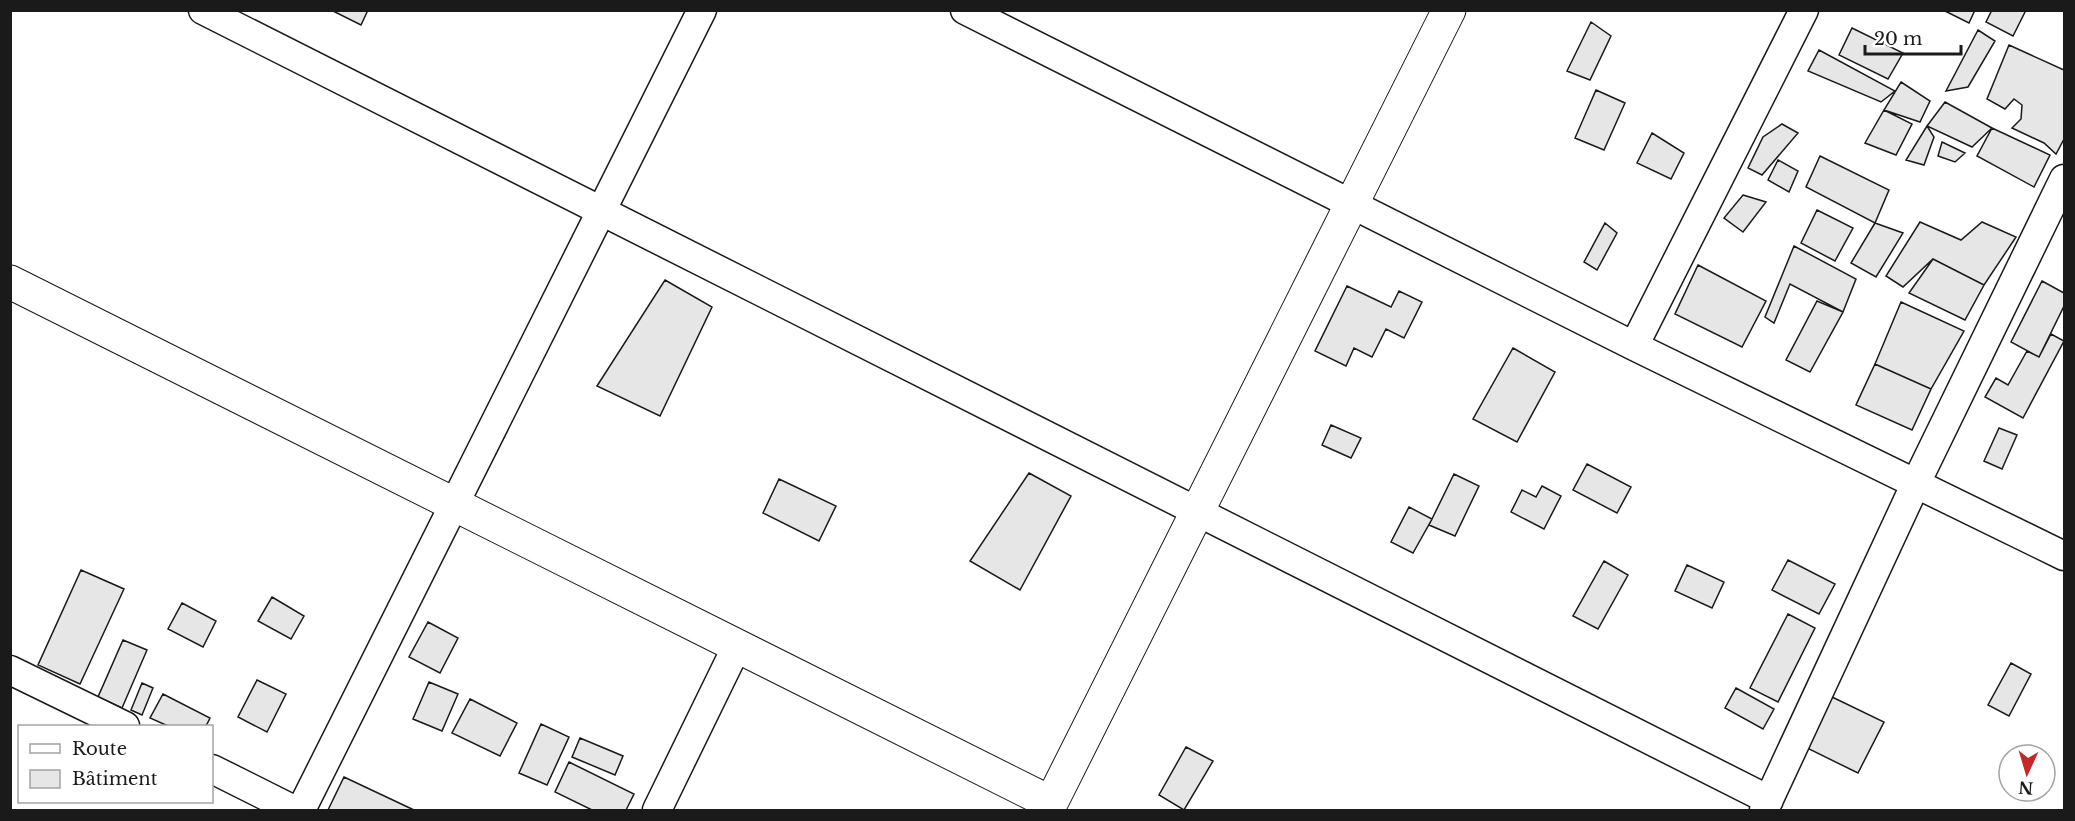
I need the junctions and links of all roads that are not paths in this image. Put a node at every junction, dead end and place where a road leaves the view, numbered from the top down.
1 (203, 10) edge
2 (702, 10) edge
3 (965, 10) edge
4 (1449, 10) edge
5 (1804, 10) edge
6 (2062, 191) edge
7 (1352, 204) junction
8 (601, 212) junction
9 (10, 282) edge
10 (1634, 346) junction
11 (1916, 483) junction
12 (454, 504) junction
13 (1198, 512) junction
14 (2064, 556) edge
15 (736, 645) junction
16 (10, 670) edge
17 (123, 725) edge
18 (213, 770) edge
19 (1766, 805) edge
20 (1055, 808) edge
21 (294, 810) edge
22 (301, 810) edge
23 (657, 810) edge

1 - 8 street
2 - 8 street
3 - 7 street
4 - 7 street
5 - 10 street
6 - 11 street
7 - 10 street
7 - 13 street
8 - 12 street
8 - 13 street
9 - 12 street
10 - 11 street
11 - 14 street
11 - 19 street
12 - 15 street
12 - 22 street
13 - 19 street
13 - 20 street
15 - 20 street
15 - 23 street
16 - 17 street
18 - 21 street

